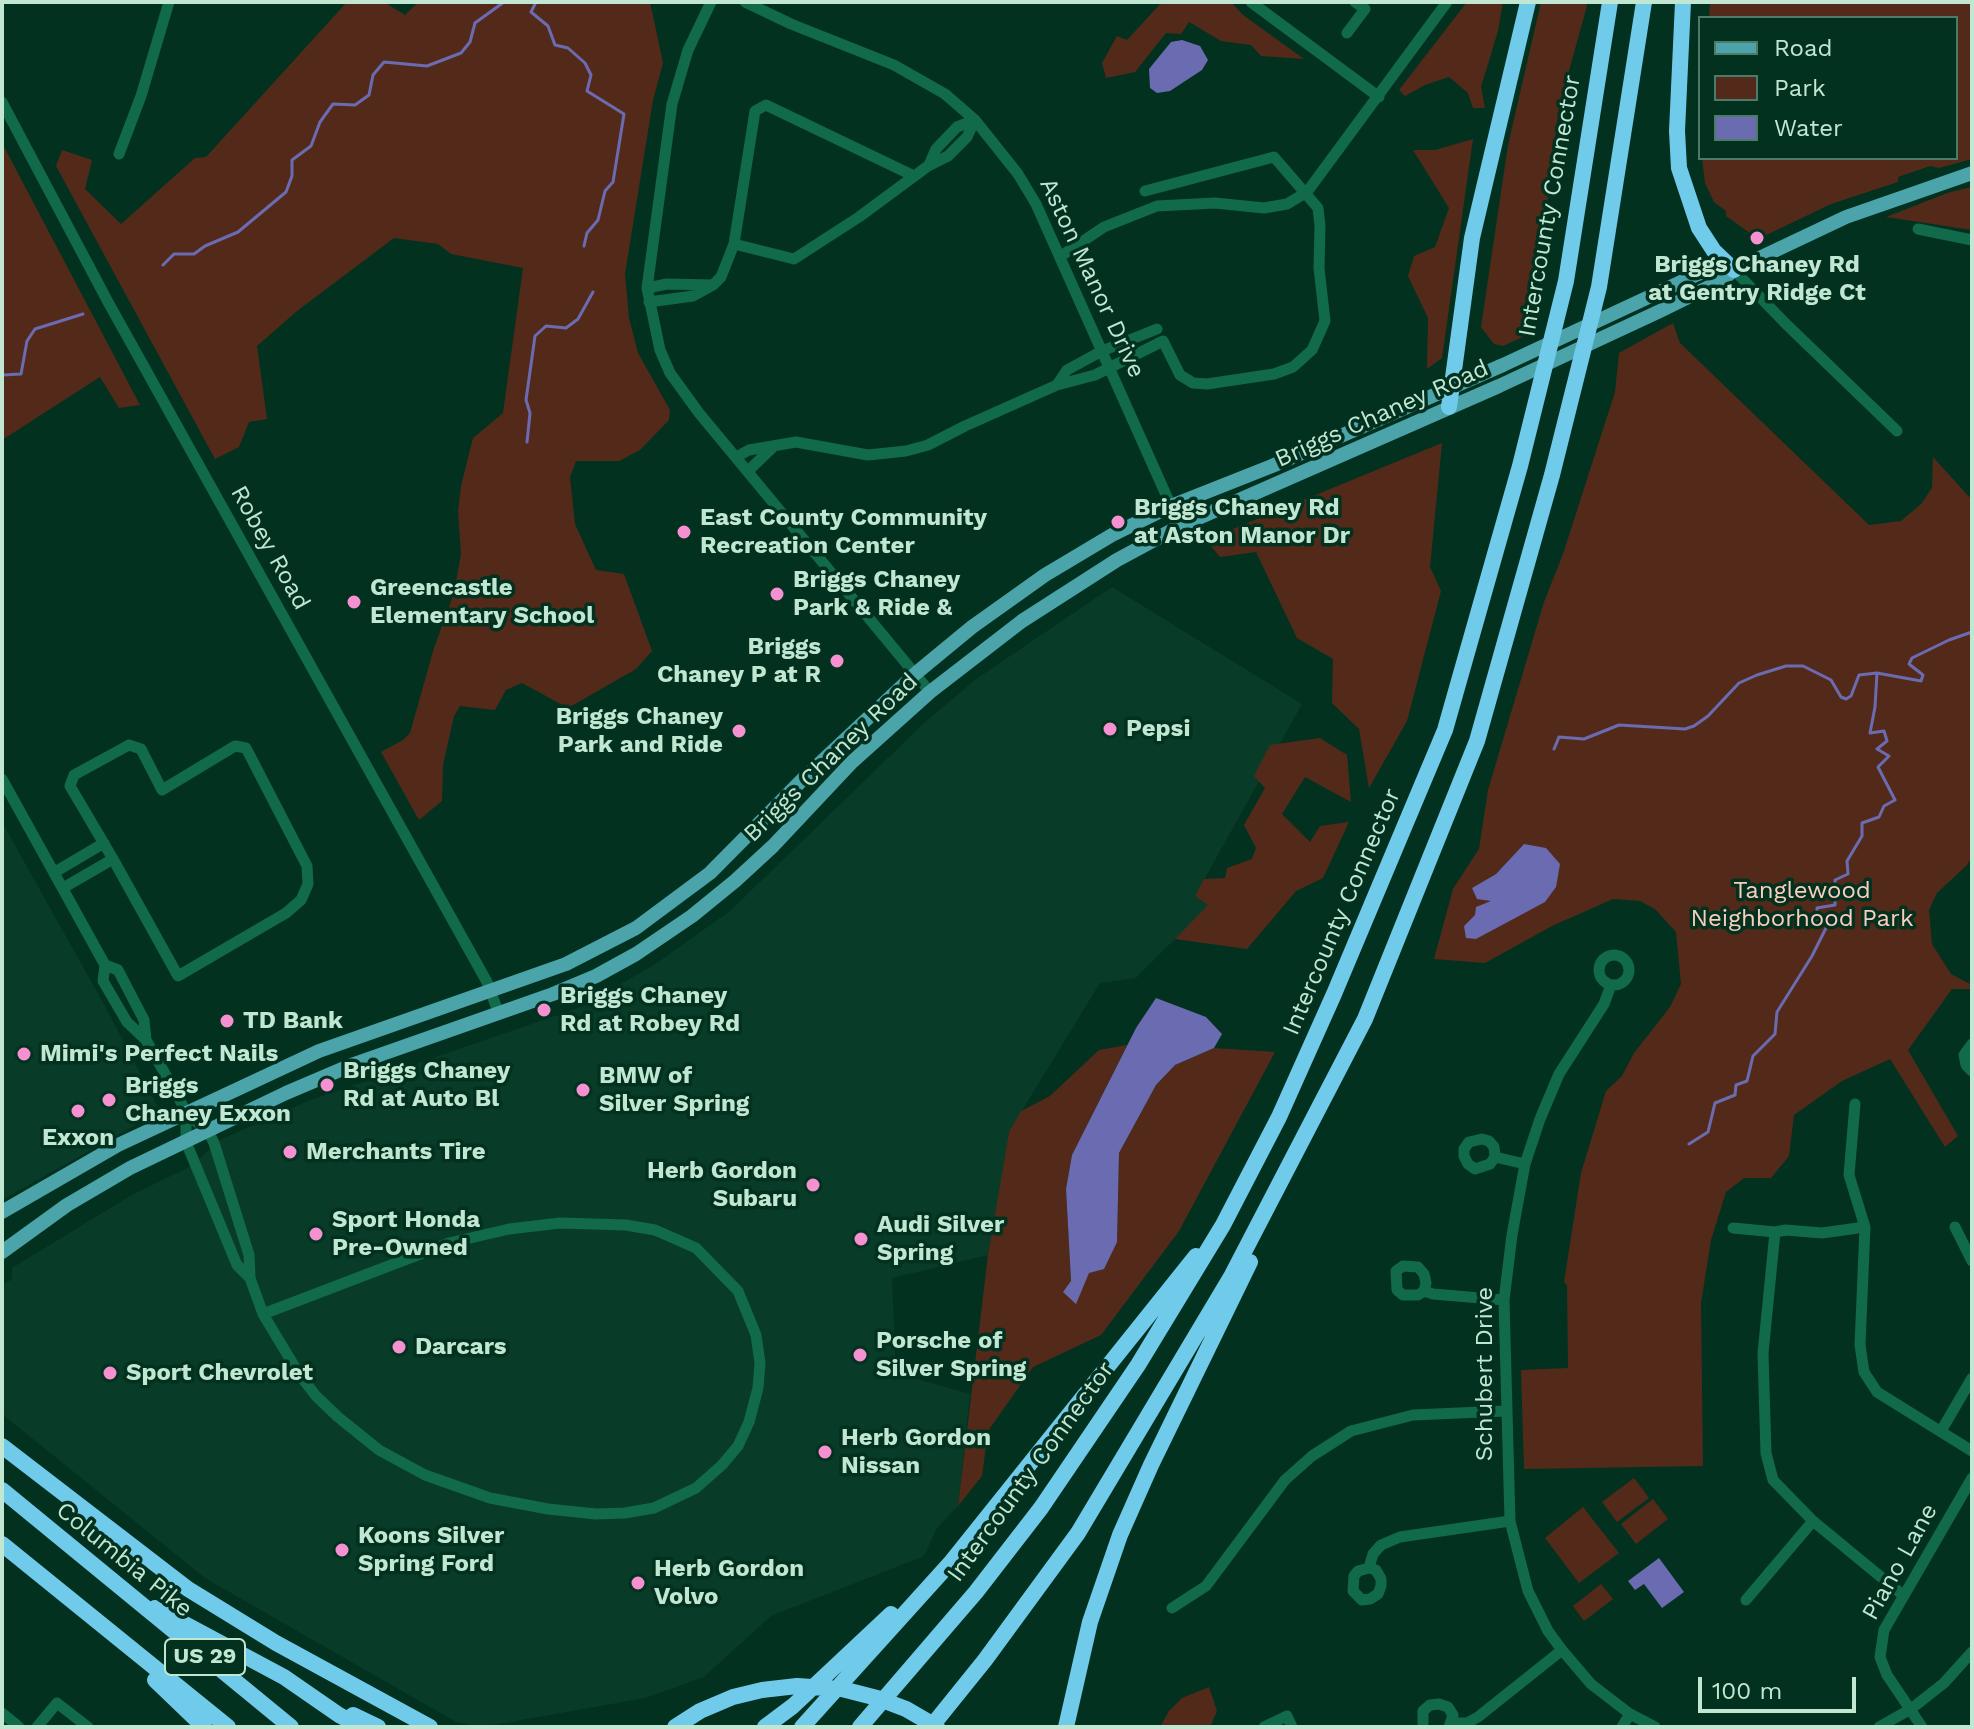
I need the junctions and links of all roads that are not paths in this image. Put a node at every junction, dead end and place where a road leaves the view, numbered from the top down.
1 (169, 2) edge
2 (711, 2) edge
3 (745, 2) edge
4 (1251, 2) edge
5 (1447, 2) edge
6 (1528, 2) edge
7 (1610, 2) edge
8 (1644, 2) edge
9 (1683, 2) edge
10 (1363, 4) edge
11 (1347, 33) dead end
12 (1379, 97) junction
13 (2, 102) edge
14 (975, 120) junction
15 (119, 154) dead end
16 (1972, 173) edge
17 (914, 176) junction
18 (1145, 191) dead end
19 (1307, 192) junction
20 (1918, 229) dead end
21 (1972, 240) edge
22 (734, 244) junction
23 (1061, 256) junction
24 (1734, 270) junction
25 (713, 285) junction
26 (647, 288) junction
27 (649, 302) junction
28 (1157, 329) dead end
29 (1102, 351) junction
30 (1110, 368) junction
31 (1057, 385) junction
32 (1451, 386) junction
33 (1449, 407) junction
34 (1897, 431) dead end
35 (773, 447) junction
36 (736, 457) junction
37 (748, 471) junction
38 (1171, 506) junction
39 (1180, 526) junction
40 (915, 674) junction
41 (930, 692) junction
42 (2, 779) edge
43 (104, 843) junction
44 (113, 859) junction
45 (55, 872) junction
46 (63, 888) junction
47 (1611, 985) dead end
48 (492, 991) junction
49 (499, 1014) junction
50 (1972, 1044) edge
51 (1972, 1071) edge
52 (1855, 1104) dead end
53 (186, 1114) junction
54 (208, 1131) junction
55 (1309, 1132) junction
56 (186, 1142) junction
57 (1495, 1157) dead end
58 (1525, 1164) junction
59 (2, 1212) edge
60 (1223, 1225) junction
61 (1865, 1227) junction
62 (1955, 1227) dead end
63 (1733, 1228) dead end
64 (1775, 1232) junction
65 (2, 1252) edge
66 (1972, 1261) edge
67 (250, 1278) junction
68 (1424, 1291) dead end
69 (1504, 1300) junction
70 (263, 1314) junction
71 (1972, 1378) edge
72 (1505, 1411) junction
73 (1941, 1431) junction
74 (2, 1443) edge
75 (1972, 1451) edge
76 (1972, 1478) edge
77 (2, 1490) edge
78 (1510, 1521) junction
79 (1813, 1521) junction
80 (971, 1533) junction
81 (2, 1544) edge
82 (1369, 1568) dead end
83 (118, 1587) junction
84 (1904, 1596) junction
85 (1746, 1600) dead end
86 (79, 1606) junction
87 (1172, 1608) dead end
88 (1562, 1650) junction
89 (1972, 1652) edge
90 (323, 1702) junction
91 (1911, 1709) junction
92 (2, 1713) edge
93 (1630, 1714) junction
94 (864, 1722) edge
95 (1450, 1725) edge
96 (19, 1727) edge
97 (37, 1727) edge
98 (88, 1727) edge
99 (204, 1727) edge
100 (228, 1727) edge
101 (291, 1727) edge
102 (361, 1727) edge
103 (378, 1727) edge
104 (430, 1727) edge
105 (675, 1727) edge
106 (765, 1727) edge
107 (802, 1727) edge
108 (934, 1727) edge
109 (1066, 1727) edge
110 (1264, 1727) edge
111 (1292, 1727) edge
112 (1423, 1727) edge
113 (1622, 1727) edge
114 (1655, 1727) edge
115 (1879, 1727) edge
116 (1922, 1727) edge

1 - 15 street
2 - 26 street
3 - 14 street, Aston Manor Drive
4 - 12 street
5 - 12 street
6 - 32 highway
7 - 60 highway, Intercounty Connector
8 - 55 highway
9 - 24 highway
10 - 11 street
12 - 19 street
13 - 48 street, Robey Road
14 - 17 street
14 - 23 street, Aston Manor Drive
16 - 24 main road, Briggs Chaney Road
17 - 22 street
17 - 22 street
18 - 19 street
19 - 23 street
19 - 30 street
20 - 21 street
22 - 25 street
23 - 29 street, Aston Manor Drive
24 - 32 main road, Briggs Chaney Road
24 - 33 main road, Briggs Chaney Road
24 - 34 street
25 - 26 street
25 - 27 street
26 - 27 street
27 - 36 street
28 - 29 street
29 - 30 street, Aston Manor Drive
29 - 31 street
30 - 31 street
30 - 38 street, Aston Manor Drive
31 - 35 street
32 - 33 highway
32 - 38 main road, Briggs Chaney Road
33 - 39 main road, Briggs Chaney Road
35 - 36 street
35 - 37 street
36 - 37 street
37 - 40 street
38 - 39 street, Aston Manor Drive
38 - 40 main road, Briggs Chaney Road
39 - 41 main road, Briggs Chaney Road
40 - 41 street
40 - 48 main road, Briggs Chaney Road
41 - 49 main road, Briggs Chaney Road
42 - 45 street
43 - 44 street
43 - 44 street
43 - 45 street
44 - 46 street
45 - 46 street
46 - 53 street
47 - 58 street, Schubert Drive
48 - 49 street, Robey Road
48 - 53 main road, Briggs Chaney Road
49 - 54 main road, Briggs Chaney Road
50 - 51 street
52 - 61 street
53 - 54 street
53 - 56 street
53 - 59 main road, Briggs Chaney Road
54 - 56 main road, Briggs Chaney Road
54 - 67 street
55 - 108 highway
55 - 109 highway
56 - 65 main road, Briggs Chaney Road
56 - 67 street
57 - 58 street
58 - 69 street, Schubert Drive
60 - 80 highway
60 - 94 highway, Intercounty Connector
61 - 64 street
61 - 73 street
62 - 66 street
63 - 64 street
64 - 79 street
67 - 70 street
68 - 69 street
69 - 72 street, Schubert Drive
70 - 70 street
71 - 73 street
72 - 78 street, Schubert Drive
72 - 87 street
73 - 75 street
74 - 104 highway
76 - 84 street, Piano Lane
77 - 83 highway, Columbia Pike / US 29
78 - 82 street
78 - 88 street, Schubert Drive
79 - 84 street
79 - 85 street
80 - 106 highway
80 - 107 highway
81 - 86 highway, US 29
83 - 90 highway
83 - 101 highway, Columbia Pike / US 29
84 - 91 street, Piano Lane
86 - 99 highway
86 - 100 highway, US 29
88 - 93 street, Schubert Drive
88 - 95 street
89 - 91 street
90 - 102 highway
90 - 103 highway
91 - 115 street
91 - 116 street, Piano Lane
92 - 96 street
93 - 113 street
93 - 114 street, Schubert Drive
95 - 112 street
97 - 98 street
105 - 108 highway
110 - 111 street

